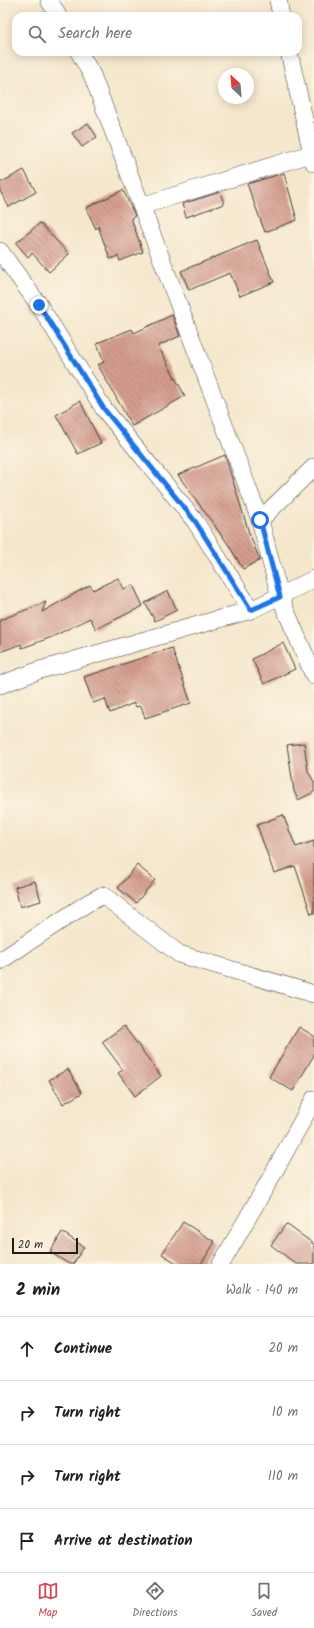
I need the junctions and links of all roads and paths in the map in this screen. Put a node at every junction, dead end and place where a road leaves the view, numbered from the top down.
1 (49, 0) edge
2 (278, 0) edge
3 (56, 12) edge
4 (281, 12) edge
5 (81, 56) edge
6 (290, 56) edge
7 (313, 157) edge
8 (141, 206) junction
9 (2, 258) edge
10 (314, 466) edge
11 (260, 520) junction
12 (314, 579) edge
13 (280, 597) junction
14 (251, 610) junction
15 (314, 676) edge
16 (0, 685) edge
17 (0, 961) edge
18 (314, 994) edge
19 (314, 1100) edge
20 (221, 1264) edge

1 - 3 street
2 - 4 street
5 - 8 street
6 - 7 street
7 - 8 street
8 - 11 street
9 - 14 street
10 - 11 street
11 - 13 street
12 - 13 street
13 - 14 street
13 - 15 street
14 - 16 street
17 - 18 street
19 - 20 street

